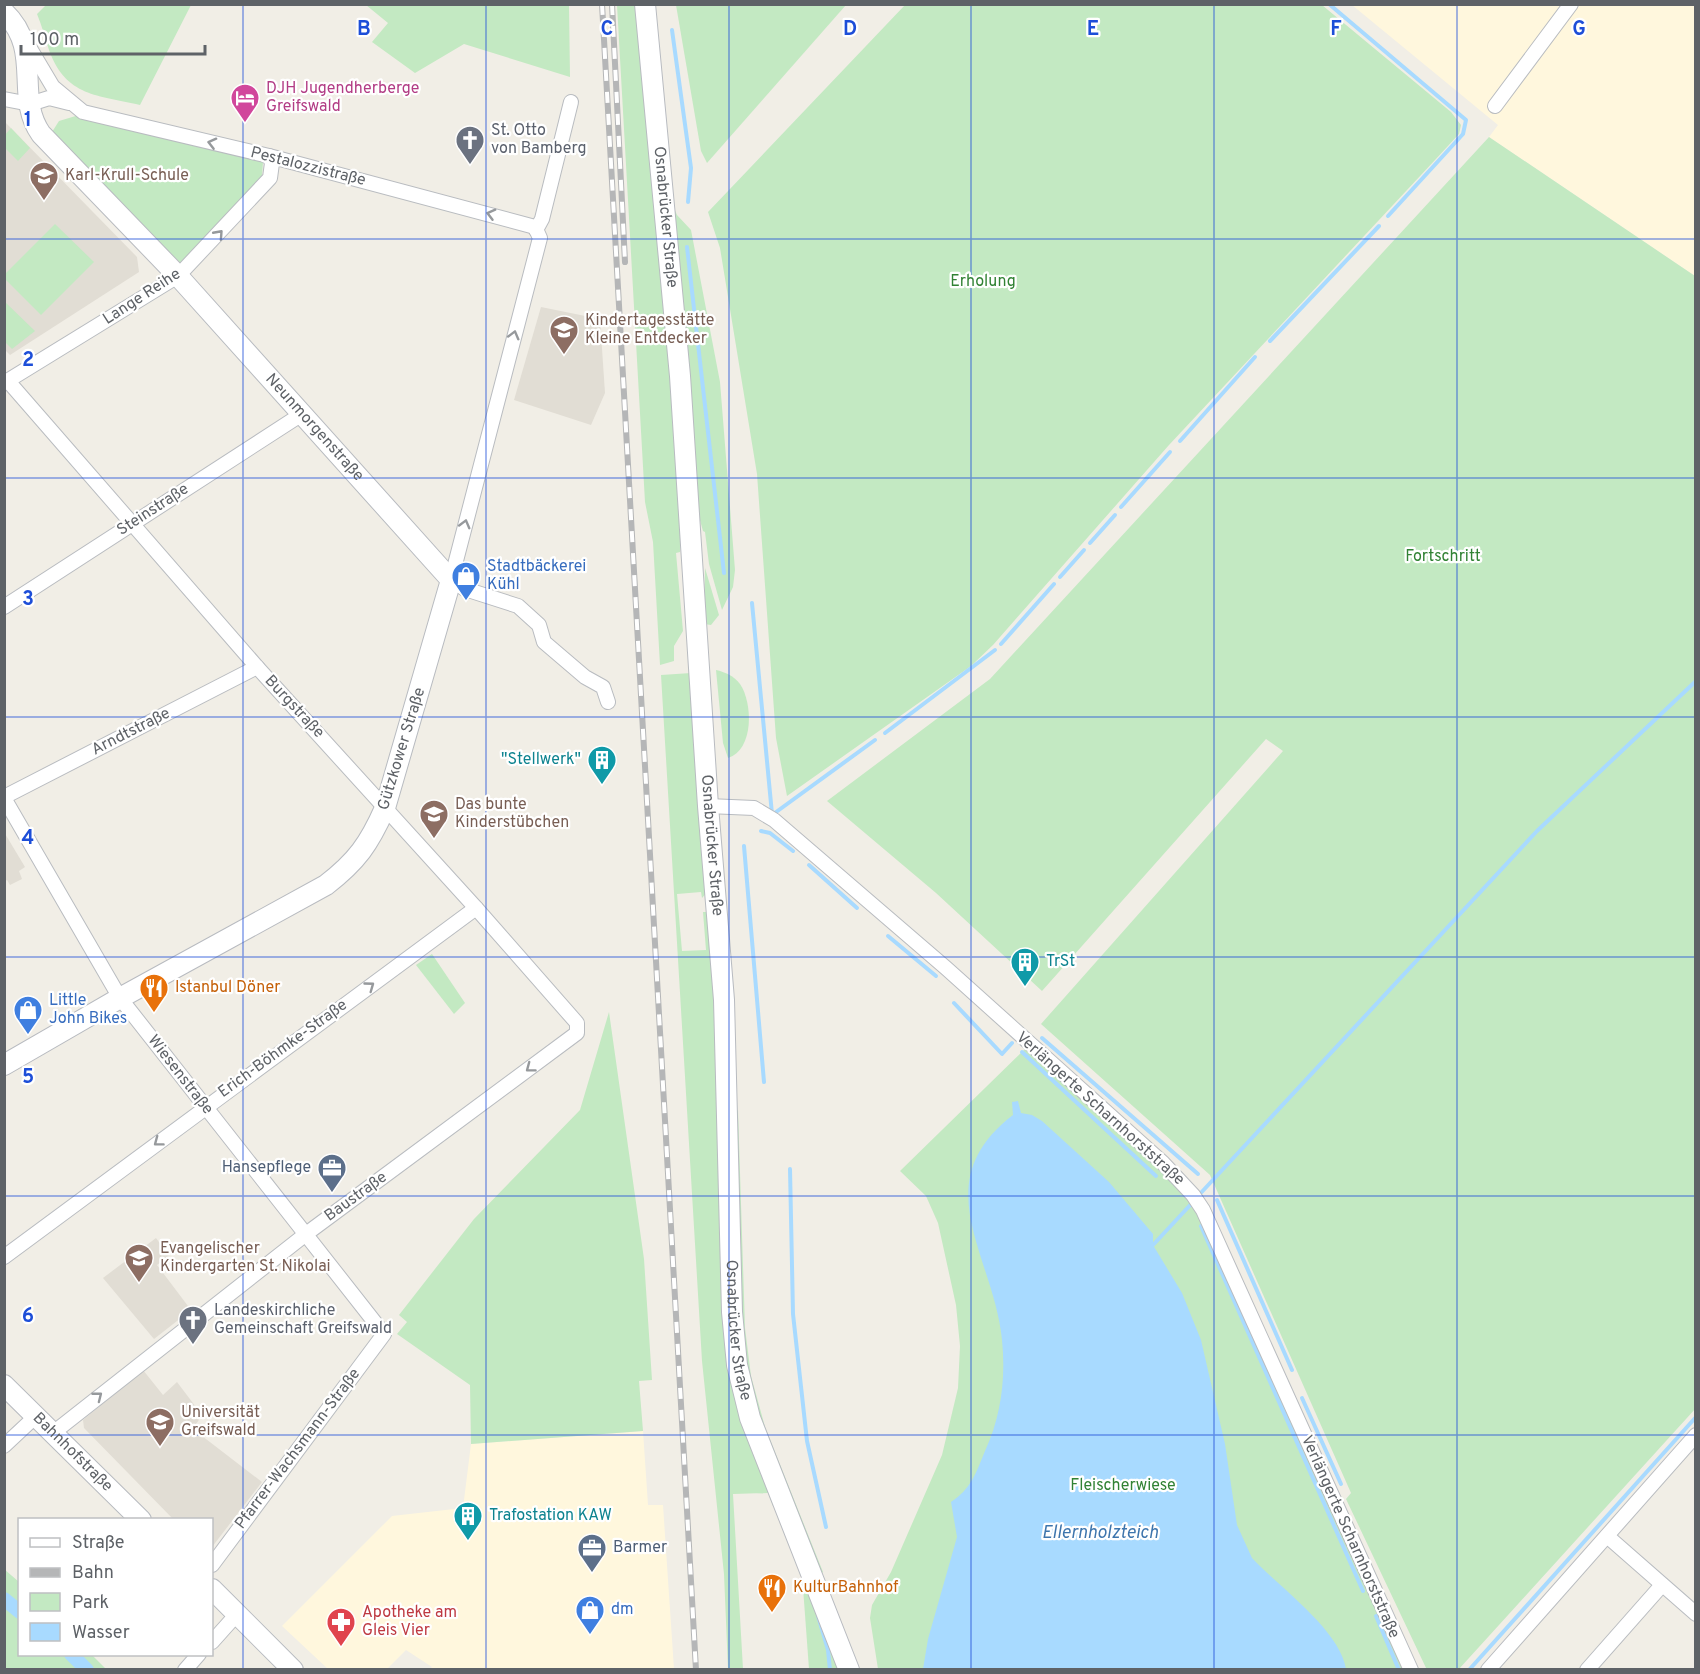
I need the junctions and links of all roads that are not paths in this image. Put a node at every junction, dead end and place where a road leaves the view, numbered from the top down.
1 (645, 4) edge
2 (1571, 4) edge
3 (4, 12) edge
4 (22, 35) junction
5 (4, 99) edge
6 (571, 102) dead end
7 (30, 104) junction
8 (71, 104) junction
9 (1495, 106) dead end
10 (269, 156) junction
11 (538, 234) junction
12 (178, 276) junction
13 (6, 382) edge
14 (302, 414) junction
15 (132, 523) junction
16 (451, 580) junction
17 (4, 607) edge
18 (257, 667) junction
19 (608, 702) dead end
20 (4, 797) edge
21 (708, 806) junction
22 (385, 808) junction
23 (477, 908) junction
24 (120, 998) junction
25 (577, 1033) joint
26 (4, 1065) edge
27 (204, 1107) junction
28 (306, 1234) junction
29 (4, 1257) edge
30 (384, 1334) joint
31 (4, 1385) edge
32 (36, 1416) junction
33 (53, 1433) junction
34 (1695, 1435) edge
35 (4, 1446) edge
36 (139, 1518) edge
37 (1607, 1536) junction
38 (213, 1564) edge
39 (1662, 1585) junction
40 (213, 1590) edge
41 (237, 1614) junction
42 (1695, 1614) edge
43 (213, 1641) edge
44 (198, 1656) edge
45 (185, 1670) edge
46 (293, 1670) edge
47 (849, 1670) edge
48 (1411, 1670) edge
49 (1488, 1670) edge
50 (1587, 1670) edge

1 - 21 main road, Osnabrücker Straße
2 - 9 street
3 - 4 main road
4 - 7 main road, Neunmorgenstraße
4 - 8 street, Pestalozzistraße
5 - 7 street, Pestalozzistraße
6 - 11 street, Gützkower Straße
7 - 8 street, Pestalozzistraße
7 - 12 main road, Neunmorgenstraße
10 -> 8 street, Pestalozzistraße
11 -> 10 street, Pestalozzistraße
12 -> 10 street, Lange Reihe
16 -> 11 street, Gützkower Straße
12 - 13 street, Lange Reihe
12 - 14 main road, Neunmorgenstraße
13 - 15 street, Burgstraße
14 - 15 street, Steinstraße
14 - 16 main road, Neunmorgenstraße
15 - 17 street, Steinstraße
15 - 18 street, Burgstraße
16 - 19 street
16 - 22 main road, Gützkower Straße
18 - 20 street, Arndtstraße
18 - 22 street, Burgstraße
20 - 24 street, Wiesenstraße
21 - 47 main road, Osnabrücker Straße
21 - 48 street, Verlängerte Scharnhorststraße
22 - 23 street, Burgstraße
22 - 24 main road, Gützkower Straße
23 - 25 street, Burgstraße
27 -> 23 street, Erich-Böhmke-Straße
24 - 26 main road, Gützkower Straße
24 - 27 street, Wiesenstraße
25 -> 28 street, Baustraße
27 - 28 street, Wiesenstraße
27 -> 29 street, Erich-Böhmke-Straße
28 - 30 street, Wiesenstraße
33 -> 28 street, Baustraße
30 - 38 street, Pfarrer-Wachsmann-Straße
31 - 32 main road, Bahnhofstraße
32 - 33 main road, Bahnhofstraße
32 - 35 street
33 - 36 main road, Bahnhofstraße
34 - 37 street
37 - 39 street
37 - 49 street
39 - 42 street
39 - 50 street
40 - 41 main road
41 - 43 street
41 - 46 main road
44 - 45 street

